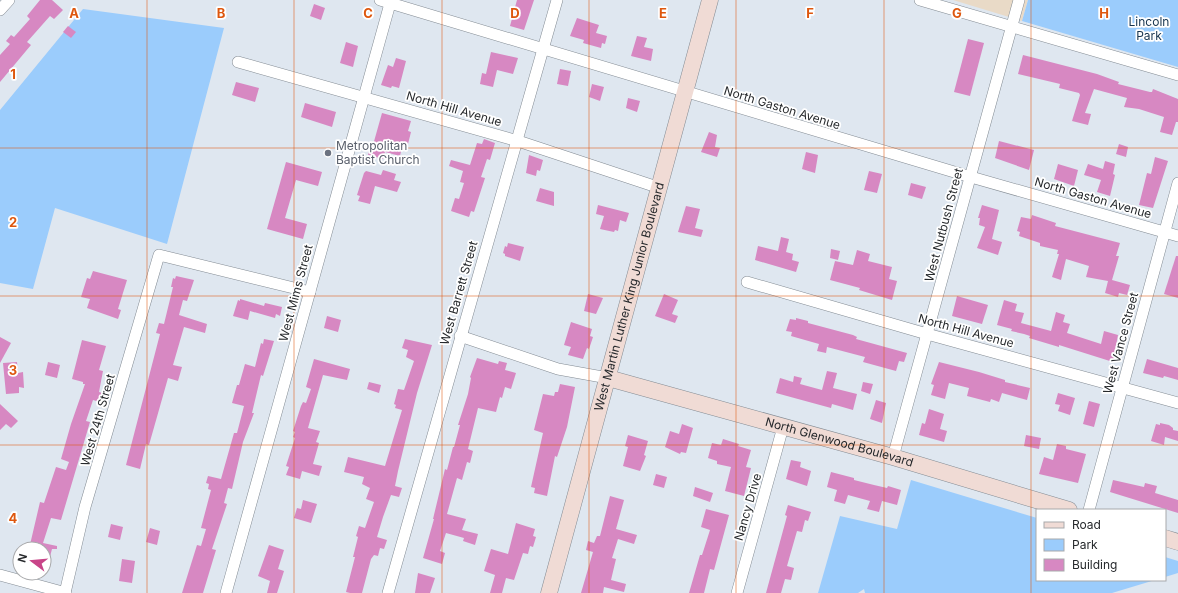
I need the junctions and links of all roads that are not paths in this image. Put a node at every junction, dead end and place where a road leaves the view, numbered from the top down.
1 (9, 0) edge
2 (557, 0) edge
3 (710, 0) edge
4 (920, 0) edge
5 (1019, 0) edge
6 (387, 1) edge
7 (0, 10) edge
8 (1012, 27) junction
9 (544, 49) junction
10 (238, 62) dead end
11 (1178, 75) edge
12 (685, 92) junction
13 (364, 97) junction
14 (518, 141) junction
15 (971, 177) junction
16 (1178, 183) edge
17 (660, 188) junction
18 (1165, 232) junction
19 (1178, 236) edge
20 (747, 282) dead end
21 (310, 292) junction
22 (927, 334) junction
23 (460, 336) junction
24 (608, 378) junction
25 (1123, 387) junction
26 (1178, 403) edge
27 (783, 427) junction
28 (893, 457) junction
29 (1066, 509) edge
30 (1089, 509) edge
31 (1166, 538) edge
32 (1178, 542) edge
33 (0, 574) edge
34 (66, 593) edge
35 (226, 593) edge
36 (388, 593) edge
37 (549, 593) edge
38 (737, 593) edge

1 - 7 street
2 - 9 street, West Barrett Street
3 - 12 main road, West Martin Luther King Junior Boulevard
4 - 8 street
5 - 8 street, West Nutbush Street
6 - 9 street, North Gaston Avenue
6 - 13 street, West Mims Street
8 - 11 street
8 - 15 street, West Nutbush Street
9 - 12 street, North Gaston Avenue
9 - 14 street, West Barrett Street
10 - 13 street, North Hill Avenue
12 - 15 street, North Gaston Avenue
12 - 17 main road, West Martin Luther King Junior Boulevard
13 - 14 street, North Hill Avenue
13 - 21 street, West Mims Street
14 - 17 street, North Hill Avenue
14 - 23 street, West Barrett Street
15 - 18 street, North Gaston Avenue
15 - 22 street, West Nutbush Street
16 - 18 street, West Vance Street
17 - 24 main road, West Martin Luther King Junior Boulevard
18 - 19 street, North Gaston Avenue
18 - 25 street, West Vance Street
20 - 22 street, North Hill Avenue
21 - 34 street, West 24th Street
21 - 35 street, West Mims Street
22 - 25 street, North Hill Avenue
22 - 28 street, West Nutbush Street
23 - 24 street
23 - 36 street, West Barrett Street
24 - 27 main road, North Glenwood Boulevard
24 - 37 main road, West Martin Luther King Junior Boulevard
25 - 26 street, North Hill Avenue
25 - 30 street, West Vance Street
27 - 28 main road, North Glenwood Boulevard
27 - 38 street, Nancy Drive
28 - 29 main road, North Glenwood Boulevard
31 - 32 main road
33 - 34 street

